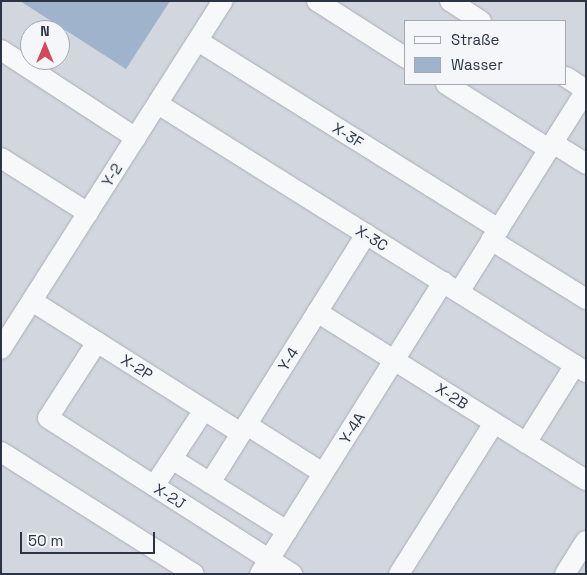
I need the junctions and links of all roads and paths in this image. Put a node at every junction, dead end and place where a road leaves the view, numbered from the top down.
1 (223, 1) edge
2 (317, 1) edge
3 (450, 1) edge
4 (479, 20) edge
5 (198, 41) junction
6 (1, 50) edge
7 (404, 57) edge
8 (567, 78) edge
9 (448, 85) edge
10 (586, 90) edge
11 (158, 104) junction
12 (136, 138) junction
13 (551, 146) junction
14 (1, 158) edge
15 (586, 164) edge
16 (88, 213) junction
17 (366, 234) junction
18 (495, 234) junction
19 (451, 287) junction
20 (586, 299) edge
21 (32, 301) junction
22 (317, 312) junction
23 (97, 342) junction
24 (1, 349) edge
25 (394, 360) junction
26 (580, 368) edge
27 (204, 410) junction
28 (494, 423) junction
29 (244, 429) junction
30 (526, 443) junction
31 (1, 452) edge
32 (172, 459) junction
33 (323, 474) junction
34 (586, 480) edge
35 (210, 483) junction
36 (154, 486) junction
37 (287, 531) junction
38 (586, 541) edge
39 (265, 566) edge
40 (194, 574) edge
41 (292, 574) edge
42 (399, 574) edge
43 (565, 574) edge

1 - 5 street, Y-2
2 - 7 street
3 - 4 street
5 - 11 street, Y-2
5 - 18 street, X-3F
6 - 12 street
8 - 10 street
9 - 13 street
10 - 13 street, Y-4A
11 - 12 street, Y-2
11 - 17 street, X-3C
12 - 16 street, Y-2
13 - 15 street
13 - 18 street, Y-4A
14 - 16 street
16 - 21 street, Y-2
17 - 19 street, X-3C
17 - 22 street, Y-4
18 - 19 street, Y-4A
18 - 20 street, X-3F
19 - 25 street, Y-4A
19 - 26 street, X-3C
21 - 23 street, X-2P
21 - 24 street, Y-2
22 - 25 street, X-2B
22 - 29 street, Y-4
23 - 27 street, X-2P
23 - 36 street, X-2J
25 - 28 street, X-2B
25 - 33 street, Y-4A
26 - 30 street
27 - 29 street, X-2P
27 - 32 street
28 - 30 street, X-2B
28 - 42 street
29 - 33 street, X-2P
29 - 35 street, Y-4
30 - 34 street, X-2B
31 - 40 street
32 - 35 street
32 - 36 street
33 - 37 street, Y-4A
35 - 37 street
36 - 39 street, X-2J
37 - 39 street, Y-4A
38 - 43 street
39 - 41 street, X-2J

